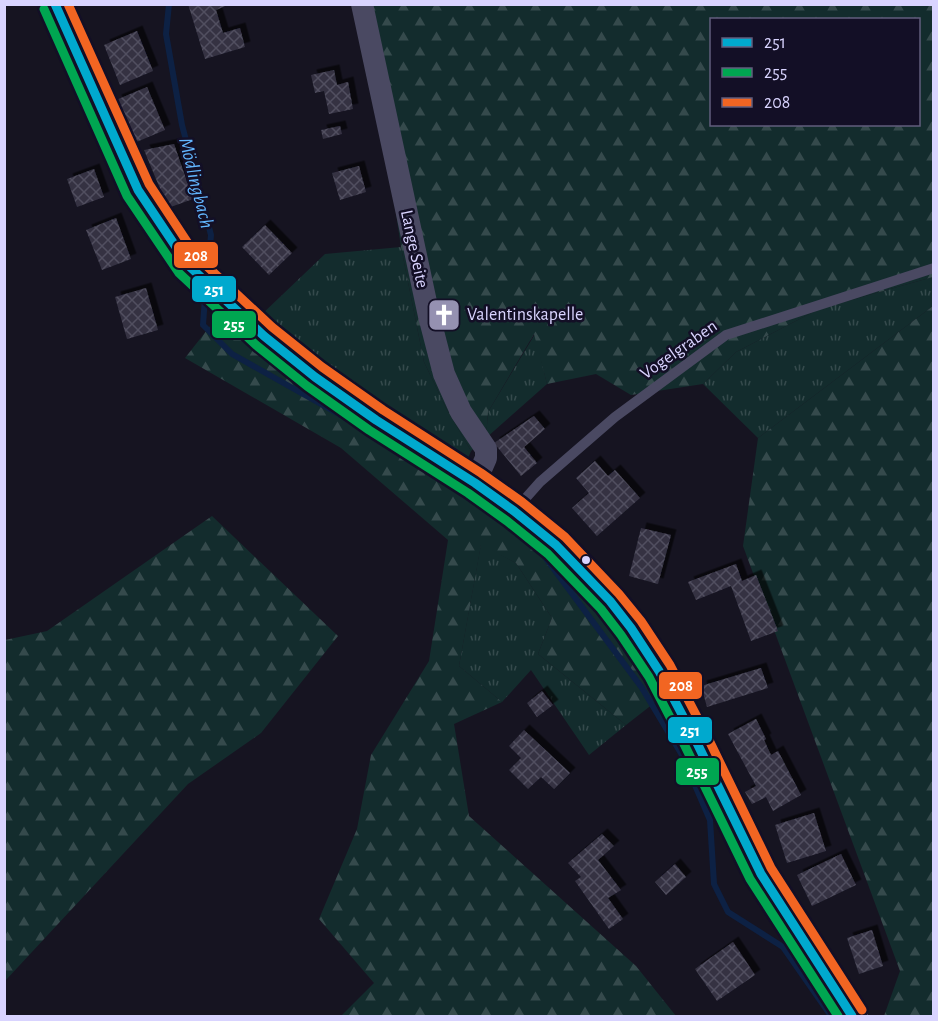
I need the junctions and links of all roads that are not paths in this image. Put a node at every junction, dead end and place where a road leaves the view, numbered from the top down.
1 (55, 4) edge
2 (362, 4) edge
3 (933, 268) edge
4 (475, 483) junction
5 (514, 511) junction
6 (852, 1017) edge

1 - 4 main road
2 - 4 street, Lange Seite
3 - 5 lane, Vogelgraben
4 - 5 main road
5 - 6 main road

